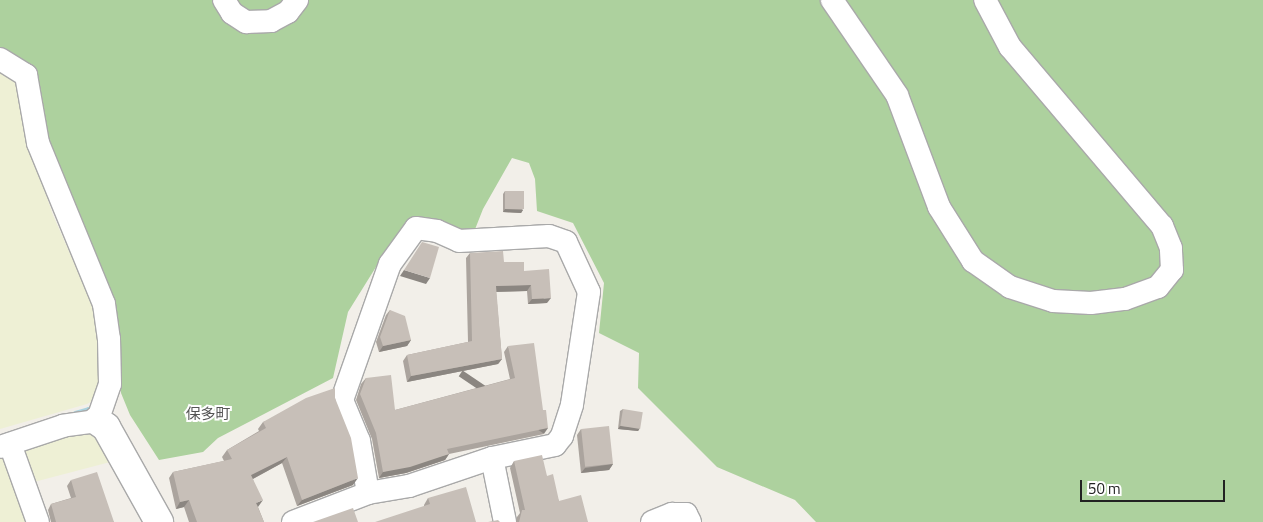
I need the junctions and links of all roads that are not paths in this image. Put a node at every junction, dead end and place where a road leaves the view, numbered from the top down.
1 (224, 0) edge
2 (297, 0) edge
3 (832, 0) edge
4 (985, 0) edge
5 (0, 59) edge
6 (99, 416) junction
7 (5, 445) edge
8 (492, 458) junction
9 (368, 493) junction
10 (38, 522) edge
11 (159, 522) edge
12 (293, 522) edge
13 (506, 522) edge
14 (652, 522) edge
15 (690, 522) edge

1 - 2 street
3 - 4 street
5 - 6 street
6 - 7 street
6 - 11 street
7 - 10 street
8 - 9 street
8 - 9 street
8 - 13 street
9 - 12 street
14 - 15 street

